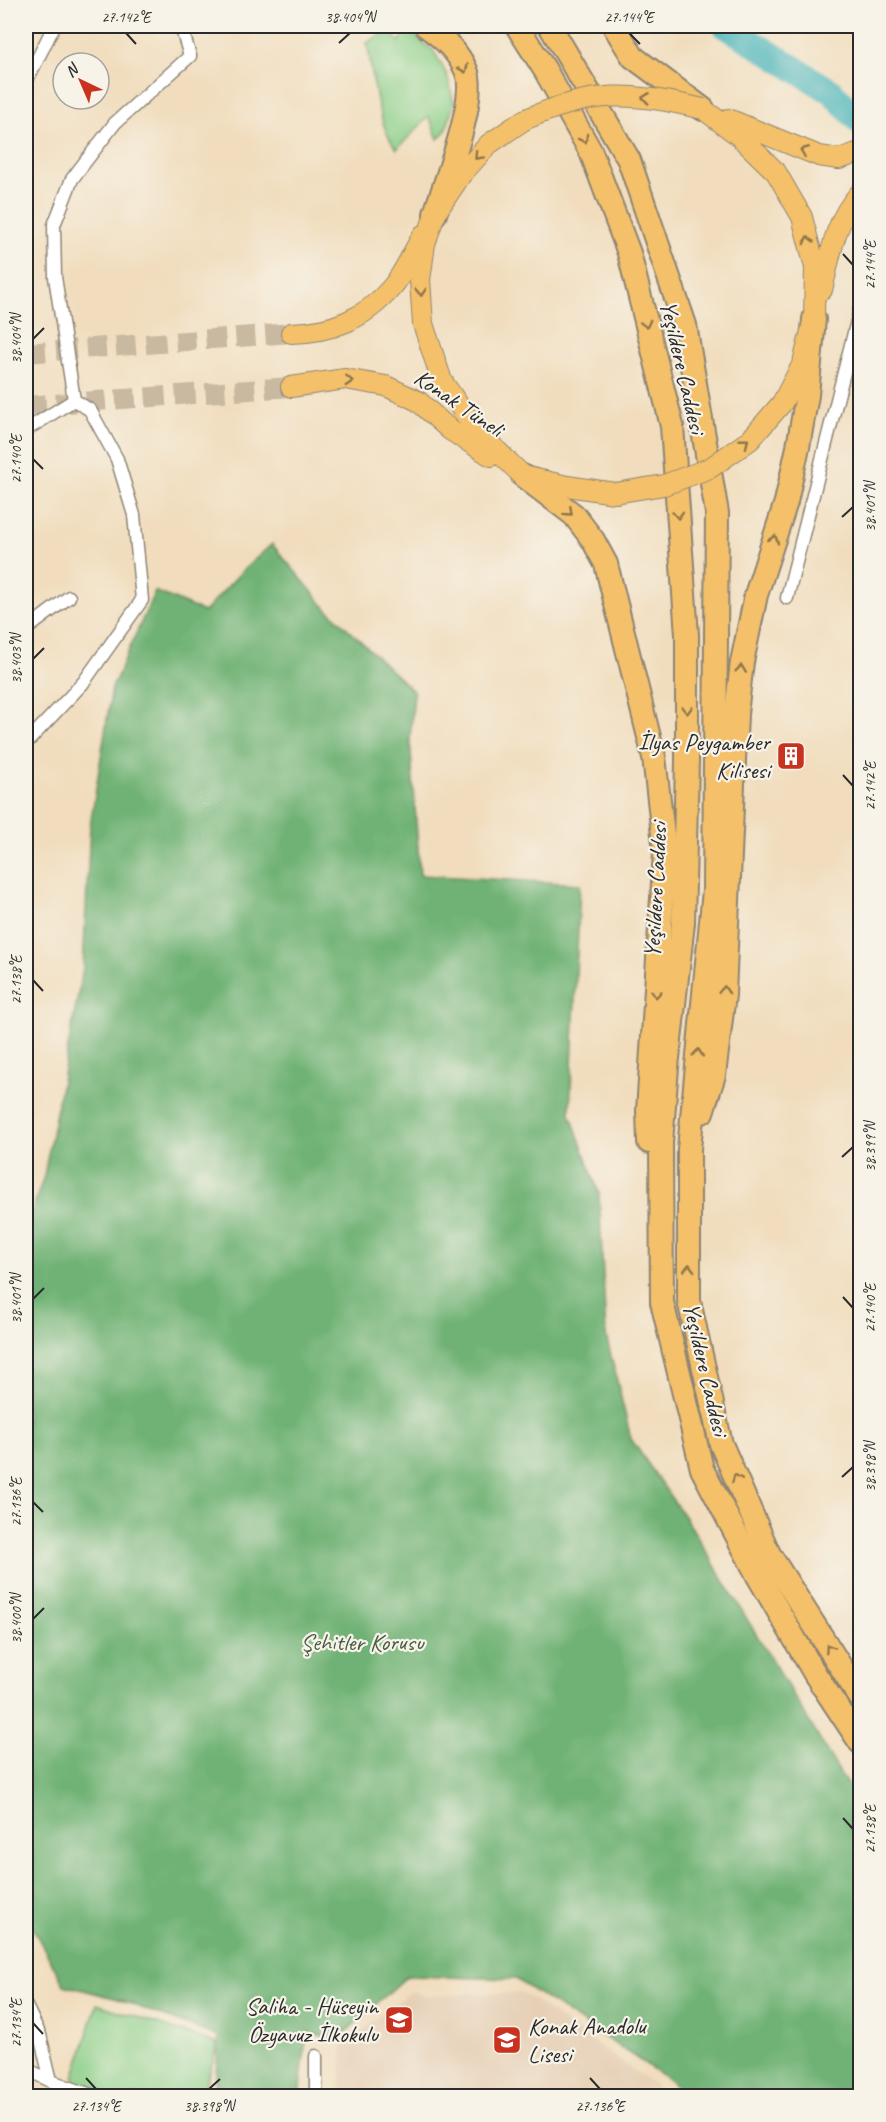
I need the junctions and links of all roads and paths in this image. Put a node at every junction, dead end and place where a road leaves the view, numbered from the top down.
1 (54, 26) edge
2 (181, 26) edge
3 (426, 26) edge
4 (517, 26) edge
5 (550, 26) edge
6 (614, 26) edge
7 (26, 82) edge
8 (703, 109) junction
9 (861, 152) edge
10 (861, 193) edge
11 (435, 214) junction
12 (861, 309) edge
13 (814, 319) junction
14 (291, 333) tunnel mouth
15 (291, 387) tunnel mouth
16 (74, 400) junction
17 (26, 430) edge
18 (523, 476) junction
19 (69, 597) dead end
20 (788, 598) dead end
21 (26, 626) edge
22 (26, 741) edge
23 (689, 1149) junction
24 (662, 1302) junction
25 (861, 1697) edge
26 (861, 1742) edge
27 (26, 2006) edge
28 (316, 2056) dead end
29 (26, 2069) edge
30 (51, 2081) junction
31 (94, 2097) edge
32 (316, 2097) edge

1 - 7 street
2 - 16 street
3 -> 11 highway
4 -> 24 highway, Yeşildere Caddesi
23 -> 5 highway, Yeşildere Caddesi
6 - 8 highway
9 -> 8 main road
8 -> 11 main road, bridge
13 -> 8 main road
10 - 13 main road
11 - 14 main road
11 -> 18 main road
12 - 20 street
18 -> 13 main road, bridge
23 -> 13 highway
15 -> 18 main road, Konak Tüneli
16 - 17 street
16 - 22 street
18 -> 24 highway
19 - 21 street
25 -> 23 highway, Yeşildere Caddesi
24 - 26 highway, Yeşildere Caddesi
27 - 30 street
28 - 32 street
29 - 30 street
30 - 31 street

